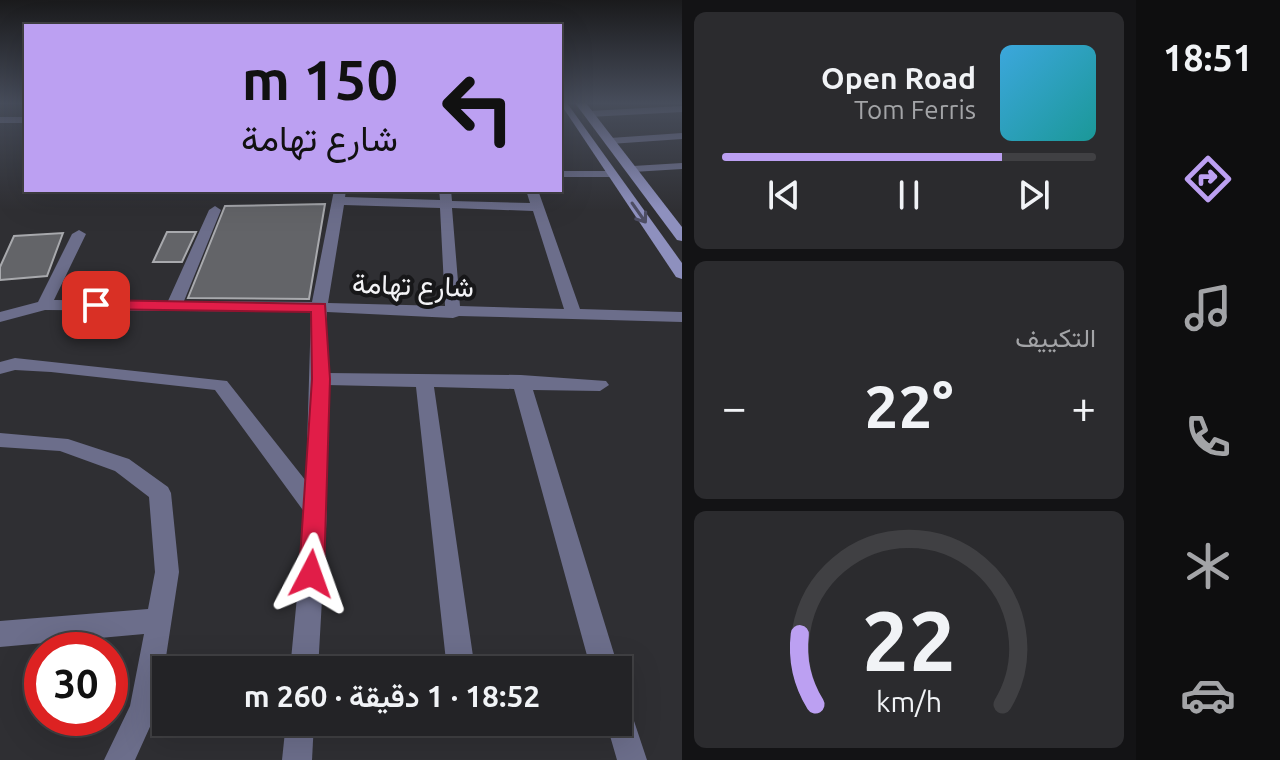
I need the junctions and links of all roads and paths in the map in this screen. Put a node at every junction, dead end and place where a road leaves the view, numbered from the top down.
1 (585, 138) edge
2 (608, 138) edge
3 (679, 139) edge
4 (610, 141) junction
5 (682, 166) edge
6 (633, 169) junction
7 (562, 174) edge
8 (611, 174) junction
9 (533, 192) edge
10 (340, 196) edge
11 (445, 197) edge
12 (539, 207) junction
13 (215, 210) dead end
14 (79, 234) dead end
15 (682, 237) edge
16 (682, 274) edge
17 (44, 305) junction
18 (174, 306) junction
19 (319, 307) junction
20 (453, 313) junction
21 (574, 314) junction
22 (0, 317) edge
23 (682, 317) edge
24 (0, 368) edge
25 (321, 379) junction
26 (424, 380) junction
27 (521, 381) junction
28 (600, 385) dead end
29 (0, 440) edge
30 (316, 511) junction
31 (159, 620) junction
32 (0, 634) edge
33 (305, 656) edge
34 (459, 656) edge
35 (601, 656) edge
36 (299, 736) edge
37 (625, 736) edge
38 (119, 760) edge
39 (297, 760) edge
40 (632, 760) edge

1 - 8 main road
2 - 4 main road
3 - 4 street
4 - 6 main road
5 - 6 street
6 - 15 main road
7 - 8 street
8 -> 16 main road
9 - 12 street
10 - 11 street
10 - 19 street
11 - 12 street
11 - 20 street
12 - 21 street
13 - 18 street
14 - 17 street
17 - 18 street, شارع تهامة
17 - 22 street, شارع تهامة
18 - 19 street, شارع تهامة
19 - 20 street, شارع تهامة
19 - 25 street
20 - 21 street, شارع تهامة
21 - 23 street, شارع تهامة
24 - 30 street
25 - 26 street
25 - 30 street
26 - 27 street
26 - 34 street
27 - 28 street
27 - 35 street
29 - 31 street
30 - 33 street
31 - 32 street
31 - 38 street
36 - 39 street
37 - 40 street

